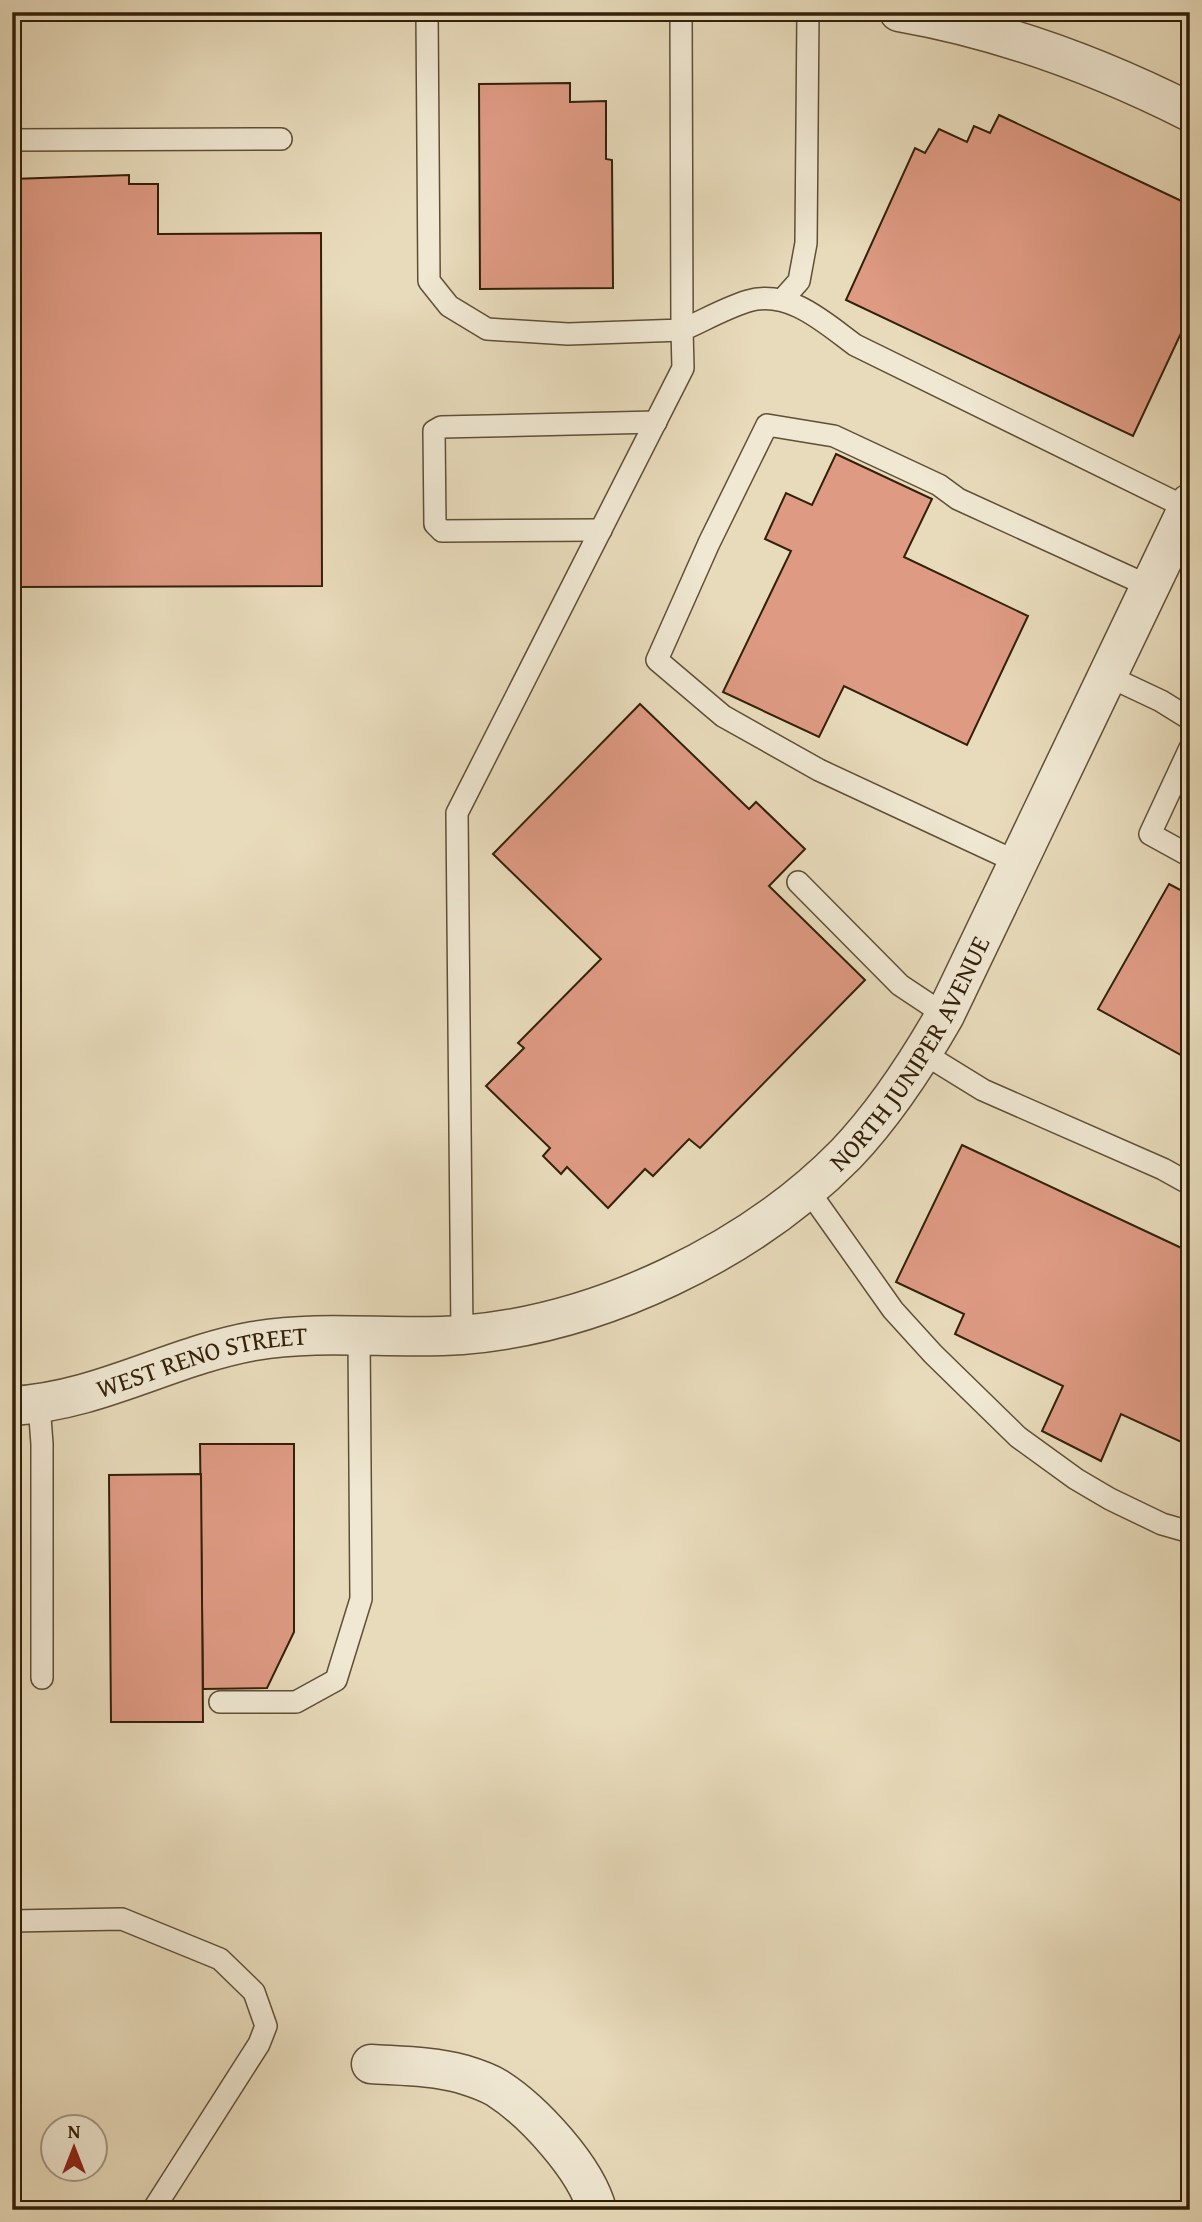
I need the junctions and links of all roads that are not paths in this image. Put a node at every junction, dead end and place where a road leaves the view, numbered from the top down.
1 (426, 12) edge
2 (681, 12) edge
3 (807, 12) edge
4 (900, 12) edge
5 (943, 16) edge
6 (1190, 112) edge
7 (281, 139) dead end
8 (12, 140) edge
9 (782, 300) junction
10 (682, 330) junction
11 (656, 422) junction
12 (1189, 506) edge
13 (601, 530) junction
14 (1151, 587) junction
15 (1108, 676) junction
16 (1190, 719) edge
17 (1190, 748) edge
18 (1190, 856) edge
19 (1019, 863) junction
20 (798, 882) dead end
21 (945, 1015) junction
22 (923, 1053) junction
23 (1190, 1184) edge
24 (808, 1190) junction
25 (378, 1335) junction
26 (462, 1335) junction
27 (25, 1405) edge
28 (1190, 1532) edge
29 (42, 1678) dead end
30 (220, 1702) dead end
31 (12, 1921) edge
32 (371, 2064) dead end
33 (153, 2210) edge
34 (597, 2210) edge

1 - 10 lane
2 - 10 lane
3 - 9 lane
4 - 5 street
5 - 6 street
7 - 8 lane
9 - 10 lane
9 - 12 lane
10 - 11 lane
11 - 13 lane
11 - 13 lane
12 - 14 street, NORTH JUNIPER AVENUE
13 - 26 lane
14 - 15 street, NORTH JUNIPER AVENUE
14 - 19 lane
15 - 16 lane
15 - 19 street, NORTH JUNIPER AVENUE
17 - 18 lane
19 - 21 street, NORTH JUNIPER AVENUE
20 - 21 lane
21 - 22 street, NORTH JUNIPER AVENUE
22 - 23 lane
22 - 24 street, NORTH JUNIPER AVENUE
24 - 26 street, NORTH JUNIPER AVENUE
24 - 28 lane
25 - 26 street, NORTH JUNIPER AVENUE
25 - 27 street, WEST RENO STREET
25 - 30 lane
27 - 29 lane
31 - 33 lane
32 - 34 street

